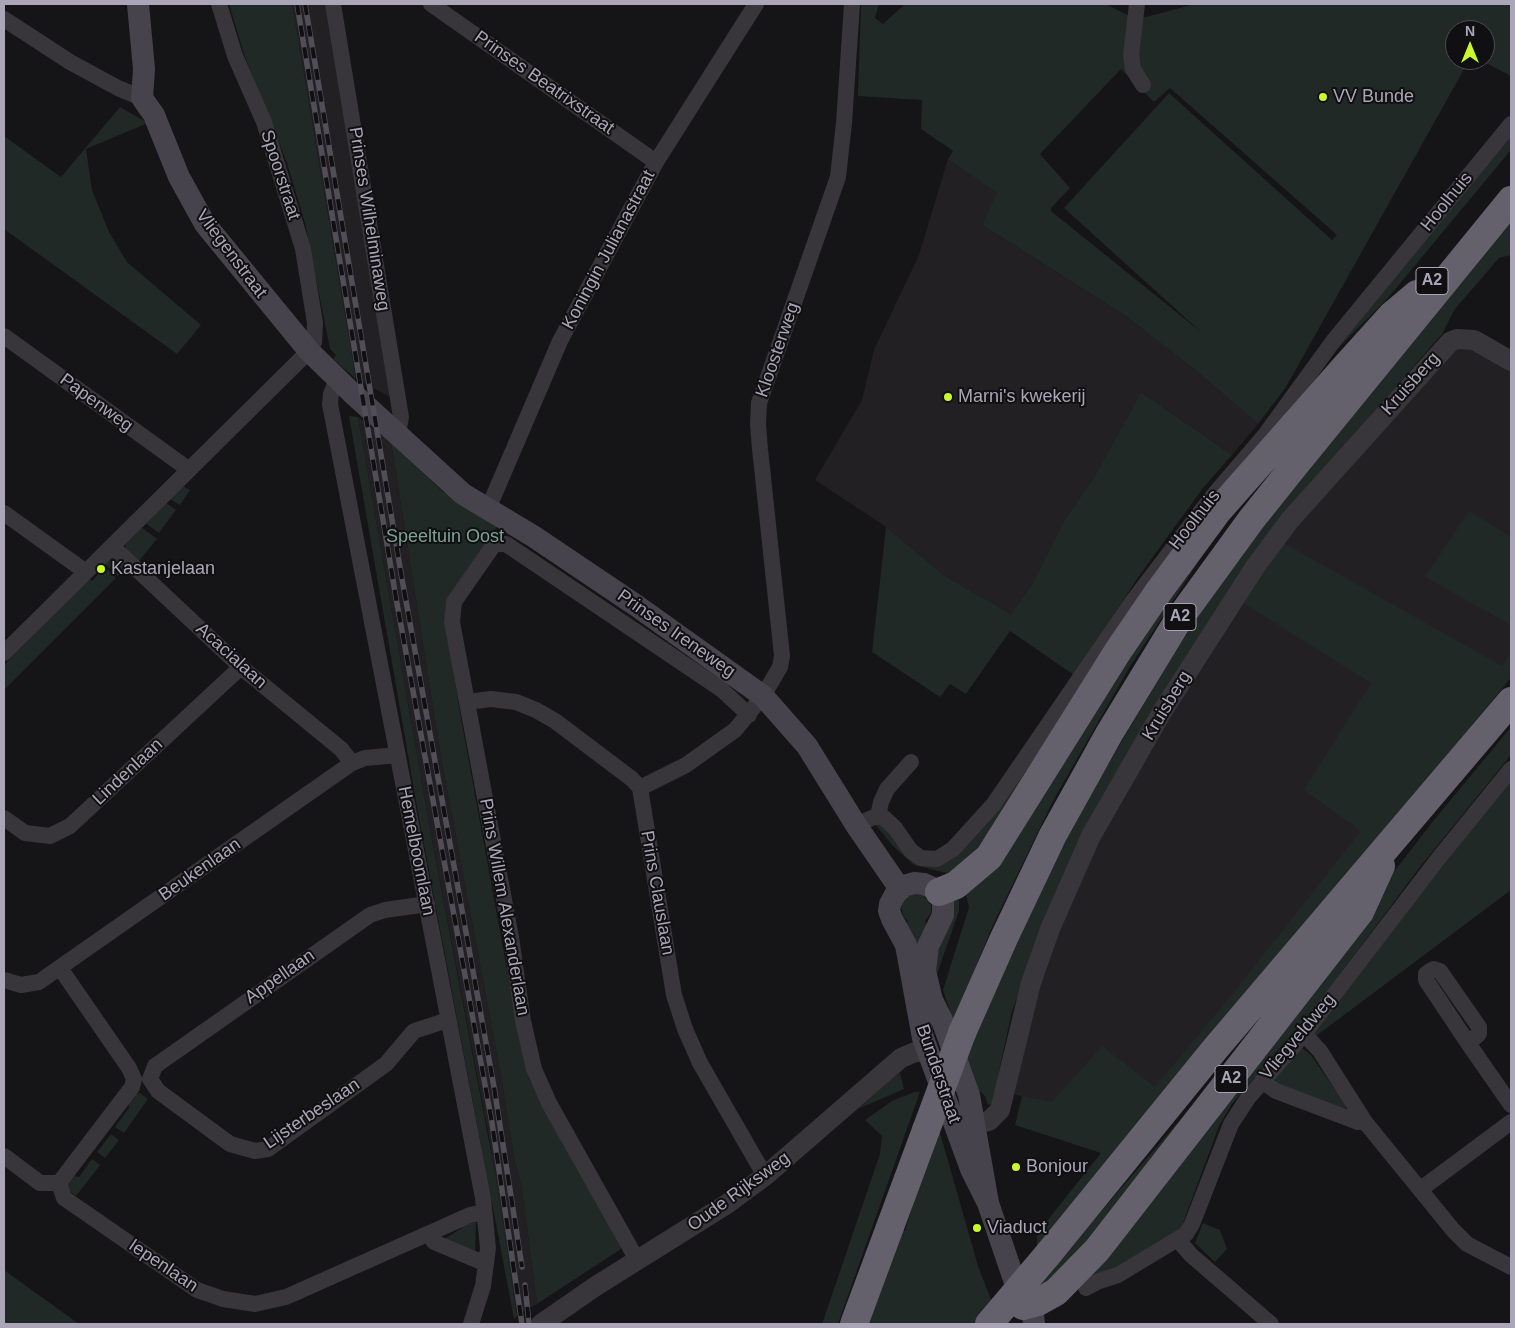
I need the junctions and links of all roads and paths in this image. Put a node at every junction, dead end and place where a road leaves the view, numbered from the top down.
1 (138, 4) edge
2 (219, 4) edge
3 (333, 4) edge
4 (431, 4) edge
5 (756, 4) edge
6 (852, 4) edge
7 (1137, 4) edge
8 (4, 19) edge
9 (1142, 85) dead end
10 (142, 98) junction
11 (1511, 124) edge
12 (656, 162) junction
13 (1511, 200) edge
14 (1472, 248) junction
15 (4, 336) edge
16 (310, 351) junction
17 (1511, 361) edge
18 (337, 380) junction
19 (398, 434) junction
20 (188, 469) junction
21 (488, 509) junction
22 (4, 513) edge
23 (113, 547) junction
24 (86, 572) junction
25 (4, 653) edge
26 (241, 668) junction
27 (763, 696) junction
28 (1511, 701) edge
29 (467, 702) junction
30 (749, 715) junction
31 (398, 755) junction
32 (911, 762) dead end
33 (352, 763) junction
34 (1511, 769) edge
35 (640, 788) junction
36 (878, 816) junction
37 (4, 818) edge
38 (856, 825) junction
39 (1393, 840) junction
40 (900, 889) junction
41 (939, 892) junction
42 (427, 904) junction
43 (60, 968) junction
44 (4, 980) edge
45 (448, 1020) junction
46 (1304, 1034) junction
47 (1468, 1043) dead end
48 (927, 1052) junction
49 (142, 1079) junction
50 (1262, 1081) junction
51 (1511, 1105) edge
52 (1366, 1122) junction
53 (1511, 1122) edge
54 (975, 1124) junction
55 (4, 1156) edge
56 (765, 1176) junction
57 (60, 1183) junction
58 (1421, 1189) junction
59 (988, 1204) junction
60 (484, 1212) junction
61 (430, 1234) junction
62 (1178, 1240) junction
63 (639, 1258) junction
64 (486, 1264) junction
65 (1511, 1267) edge
66 (1086, 1288) dead end
67 (1026, 1318) edge
68 (471, 1324) edge
69 (541, 1324) edge
70 (854, 1324) edge
71 (989, 1324) edge
72 (1271, 1324) edge

1 - 10 main road
2 - 16 street, Spoorstraat
3 - 19 street, Prinses Wilhelminaweg
4 - 12 street, Prinses Beatrixstraat
5 - 12 street, Koningin Julianastraat
6 - 27 street, Kloosterweg
7 - 9 street
8 - 10 street
10 - 16 main road, Vliegenstraat
11 - 36 street, Hoolhuis
12 - 21 street, Koningin Julianastraat
13 - 14 highway, A2
14 - 41 highway, A2
14 - 70 highway, A2, bridge
15 - 20 street, Papenweg
16 - 18 main road, Vliegenstraat
16 - 20 street
17 - 54 street, Kruisberg
18 - 19 main road, Vliegenstraat
18 - 31 street, Hemelboomlaan
19 - 21 main road, Prinses Ireneweg
20 - 23 street
21 - 27 main road, Prinses Ireneweg
22 - 24 street
23 - 24 street
23 - 26 street, Acacialaan
24 - 25 street
26 - 33 street, Acacialaan
26 - 37 street, Lindenlaan
27 - 30 street, Kloosterweg
27 - 38 main road, Prinses Ireneweg
28 - 39 highway, A2
29 - 30 street, Prins Willem Alexanderlaan
29 - 35 street
29 - 63 street, Prins Willem Alexanderlaan
30 - 35 street, Kloosterweg
31 - 33 street, Beukenlaan
31 - 42 street, Hemelboomlaan
32 - 36 street
33 - 43 street, Beukenlaan
34 - 46 street, Vliegveldweg
35 - 56 street, Prins Clauslaan
36 - 38 street
38 - 40 main road, Prinses Ireneweg
39 - 67 highway, A2
39 - 71 highway, A2, bridge
40 - 41 main road
40 - 48 main road, Bunderstraat
41 - 54 main road, Bunderstraat
42 - 45 street, Hemelboomlaan
42 - 49 street, Appellaan
43 - 44 street, Beukenlaan
43 - 49 street, Lijsterbeslaan
45 - 49 street, Lijsterbeslaan
45 - 60 street, Hemelboomlaan
46 - 50 street, Vliegveldweg
46 - 52 street
47 - 51 street
48 - 54 main road
48 - 56 street, Oude Rijksweg
48 - 59 main road, Bunderstraat
49 - 57 street, Appellaan
50 - 52 street
50 - 62 street, Vliegveldweg
52 - 58 street
53 - 58 street
54 - 59 main road, Bunderstraat
55 - 57 street
56 - 63 street, Oude Rijksweg
57 - 61 street, Iepenlaan
58 - 65 street
59 - 67 main road, Bunderstraat
60 - 61 street, Iepenlaan
60 - 64 street, Hemelboomlaan
61 - 64 street
62 - 66 street, Vliegveldweg
62 - 72 street
63 - 69 street, Oude Rijksweg
64 - 68 street, Hemelboomlaan

